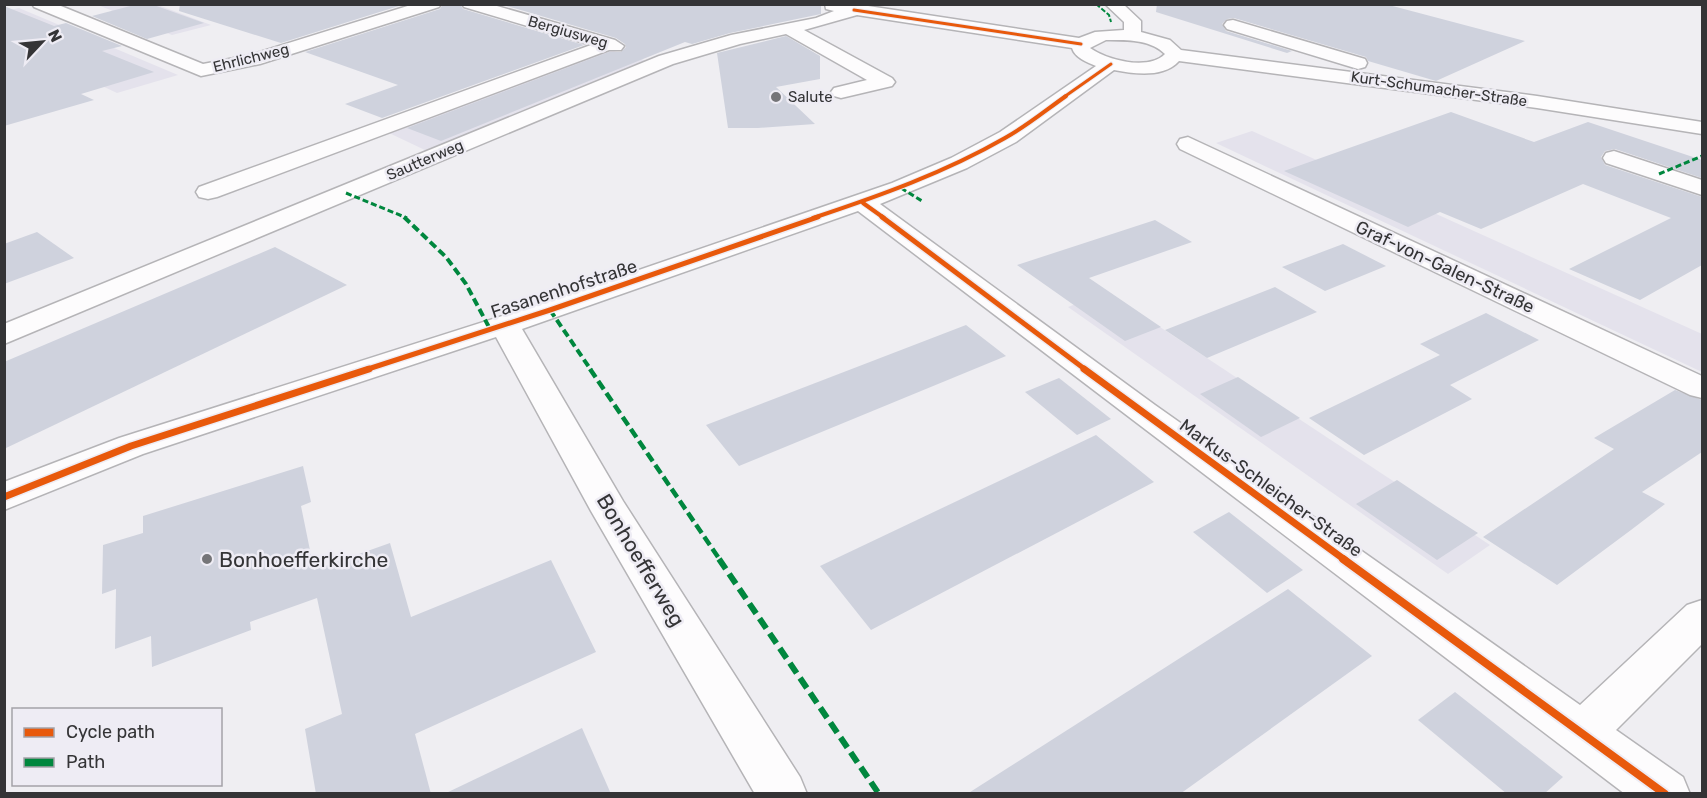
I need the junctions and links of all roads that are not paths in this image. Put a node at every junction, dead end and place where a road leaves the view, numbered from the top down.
1 (40, 4) edge
2 (433, 4) edge
3 (470, 4) edge
4 (821, 4) edge
5 (1113, 4) edge
6 (854, 10) junction
7 (980, 11) dead end
8 (958, 24) junction
9 (1233, 25) dead end
10 (787, 28) junction
11 (1133, 36) junction
12 (609, 44) junction
13 (1081, 44) junction
14 (1175, 55) junction
15 (666, 60) junction
16 (1111, 64) junction
17 (1372, 80) junction
18 (841, 92) dead end
19 (1702, 128) edge
20 (1188, 144) dead end
21 (1614, 158) dead end
22 (1702, 188) edge
23 (208, 192) dead end
24 (863, 203) junction
25 (504, 324) junction
26 (4, 335) edge
27 (1702, 388) edge
28 (4, 496) edge
29 (1702, 617) edge
30 (1582, 733) junction
31 (782, 794) edge
32 (1665, 794) edge

1 - 2 street, Ehrlichweg
3 - 12 street, Bergiusweg
4 - 6 street
5 - 11 street
6 - 8 street
6 - 10 street, Sautterweg
7 - 8 street
8 - 13 street
9 - 17 street
10 - 15 street, Sautterweg
10 - 18 street
11 - 13 street
11 - 14 street
12 - 15 street, Bergiusweg
12 - 23 street
13 - 16 street
14 - 16 street
14 - 17 street, Kurt-Schumacher-Straße
15 - 26 street, Sautterweg
16 - 24 street, Fasanenhofstraße
17 - 19 street, Kurt-Schumacher-Straße
20 - 27 street, Graf-von-Galen-Straße
21 - 22 street
24 - 25 street, Fasanenhofstraße
24 - 30 street, Markus-Schleicher-Straße
25 - 28 street, Fasanenhofstraße
25 - 31 street, Bonhoefferweg
29 - 30 street
30 - 32 street, Markus-Schleicher-Straße

